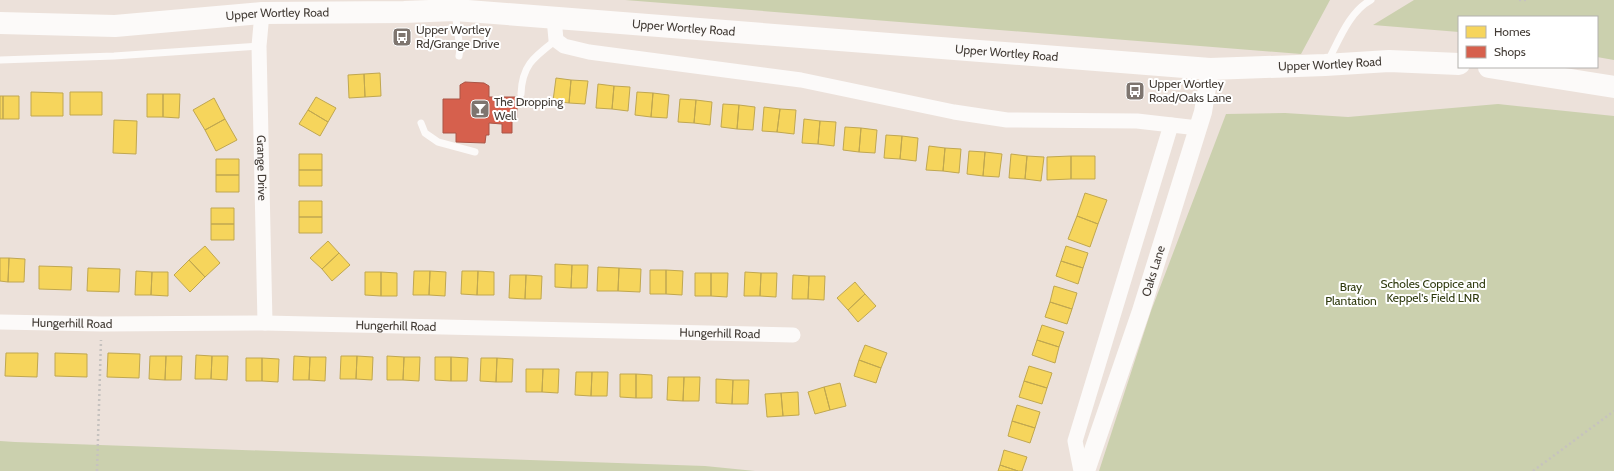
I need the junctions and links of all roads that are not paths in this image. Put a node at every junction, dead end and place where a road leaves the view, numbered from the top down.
1 (1371, 0) edge
2 (448, 7) edge
3 (262, 13) junction
4 (554, 18) junction
5 (0, 24) edge
6 (556, 40) junction
7 (259, 46) junction
8 (459, 56) dead end
9 (0, 60) edge
10 (1458, 64) edge
11 (1325, 65) junction
12 (1495, 68) edge
13 (1210, 69) junction
14 (1614, 87) edge
15 (521, 94) dead end
16 (421, 123) dead end
17 (1171, 125) junction
18 (1198, 128) junction
19 (475, 152) dead end
20 (0, 322) edge
21 (265, 323) junction
22 (793, 335) dead end
23 (1081, 471) edge
24 (1086, 471) edge

1 - 11 lane
2 - 3 main road, Upper Wortley Road
2 - 4 main road, Upper Wortley Road
2 - 8 lane
3 - 5 main road, Upper Wortley Road
3 - 7 street, Grange Drive
4 - 6 street
4 - 13 main road, Upper Wortley Road
6 - 15 lane
6 - 17 street
7 - 9 lane
7 - 21 street, Grange Drive
10 - 11 main road, Upper Wortley Road
11 - 13 main road, Upper Wortley Road
12 - 14 main road
13 - 18 street, Oaks Lane
16 - 19 lane
17 - 18 street
17 - 23 street
18 - 24 street, Oaks Lane
20 - 21 street, Hungerhill Road
21 - 22 street, Hungerhill Road

